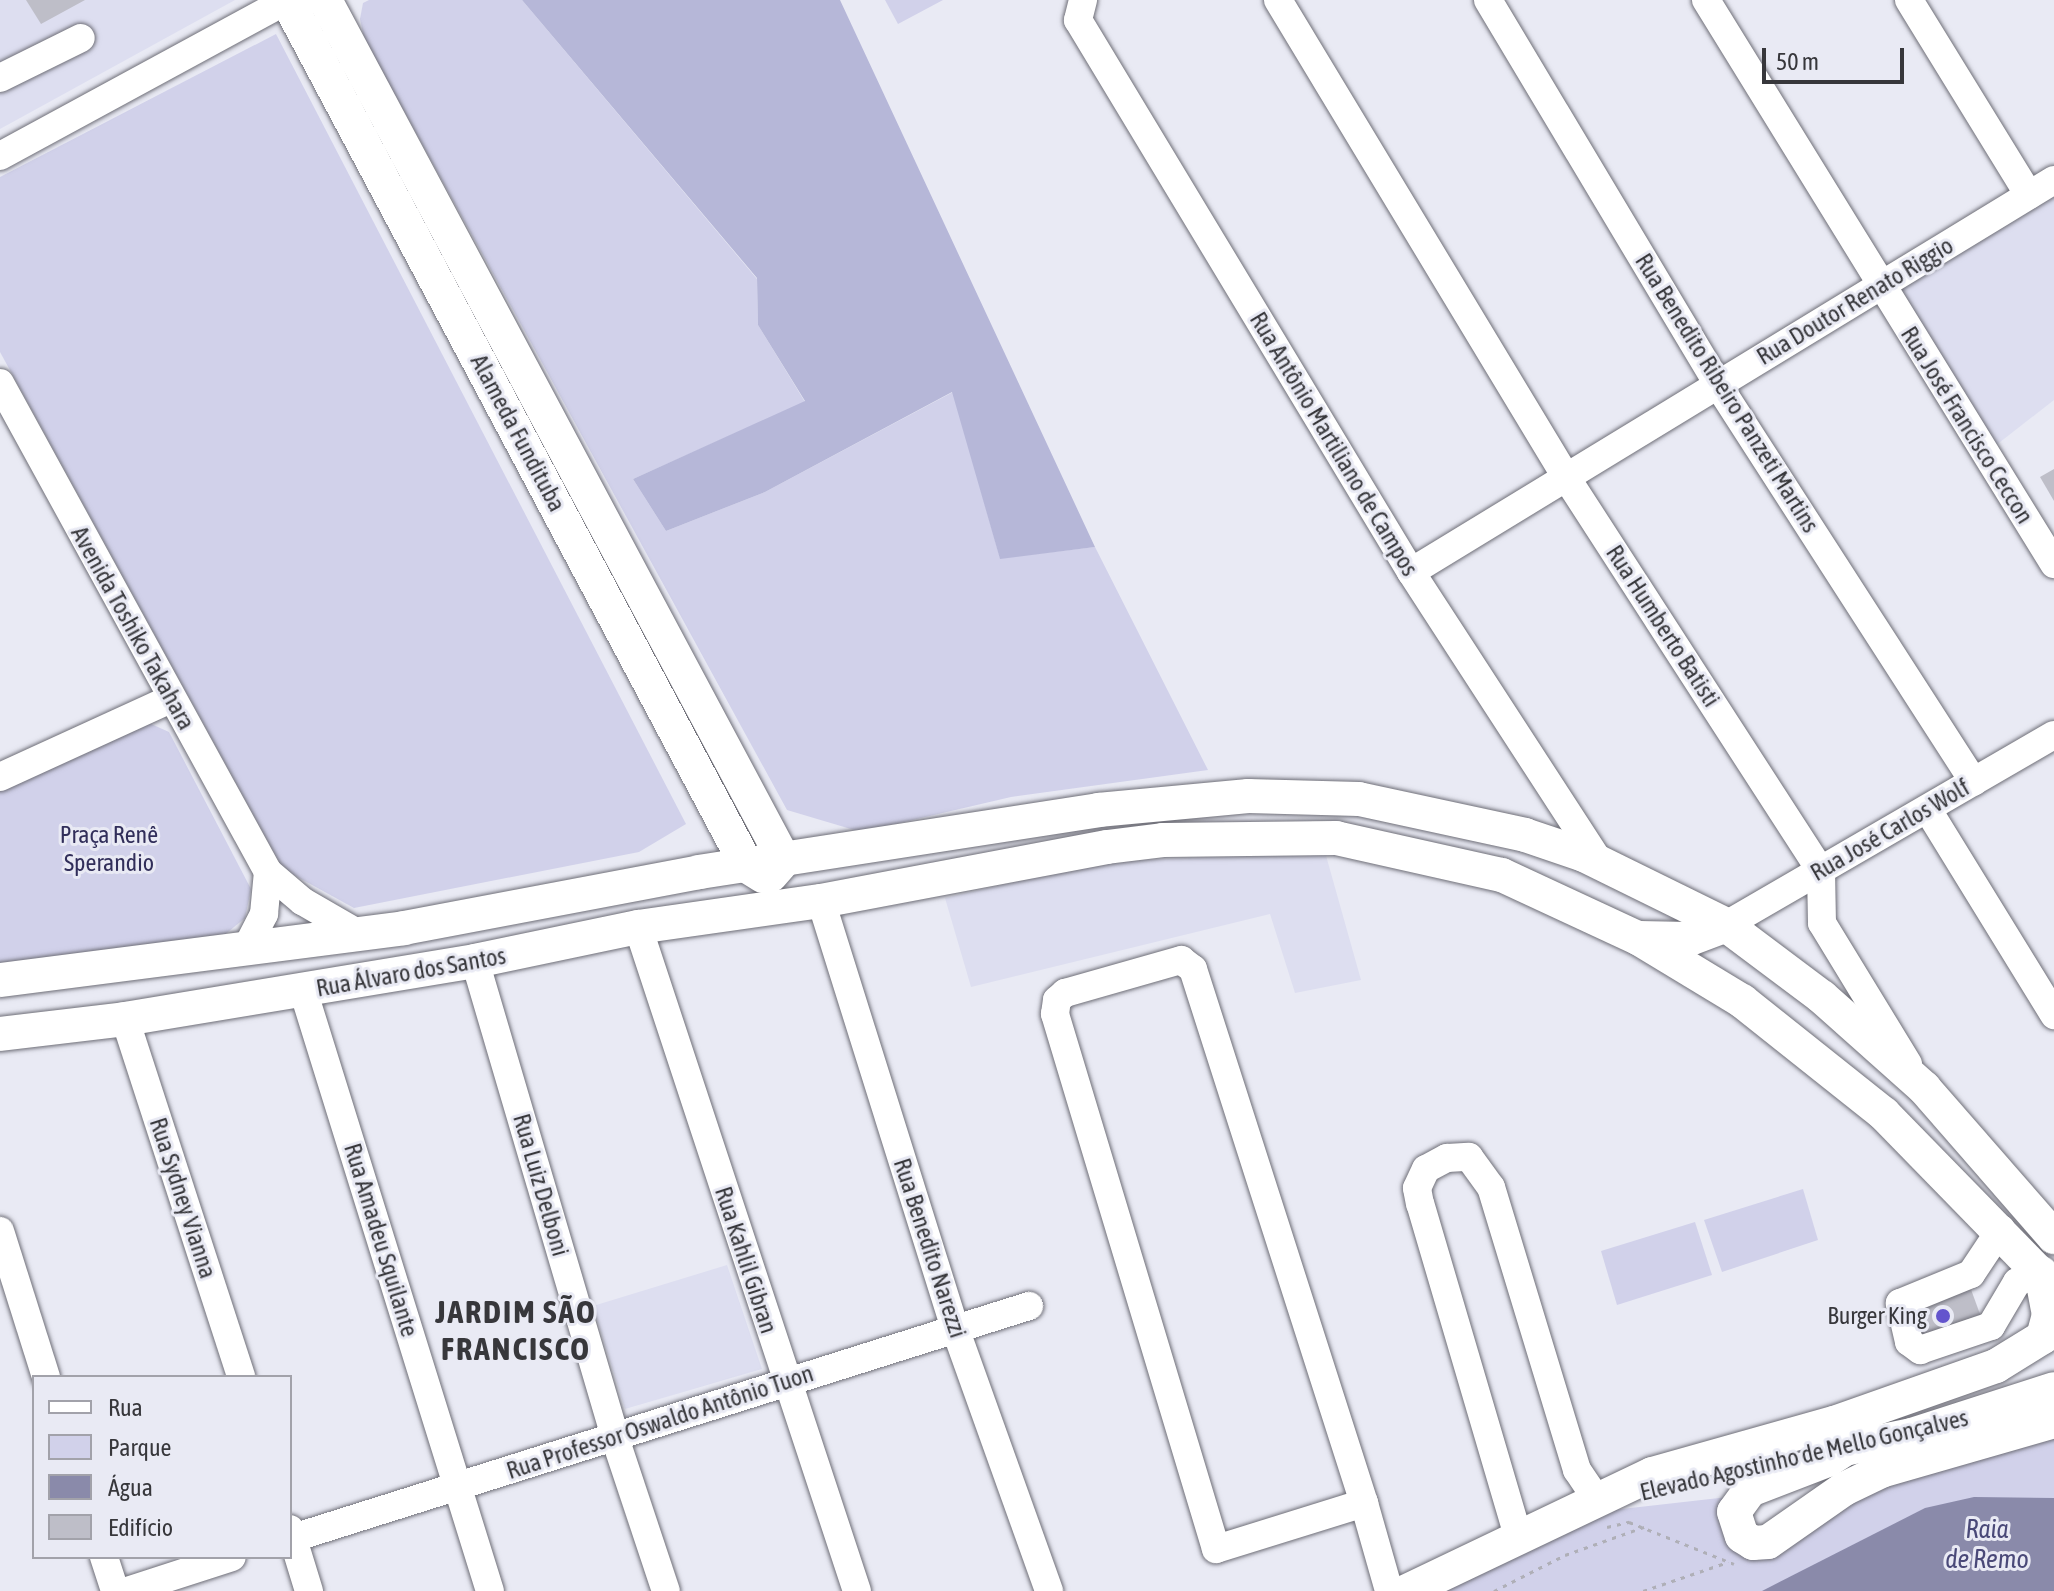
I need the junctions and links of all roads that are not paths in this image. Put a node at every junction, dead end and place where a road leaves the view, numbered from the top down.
1 (287, 0) edge
2 (325, 0) edge
3 (1278, 0) edge
4 (1488, 0) edge
5 (1706, 0) edge
6 (1909, 0) edge
7 (1080, 10) edge
8 (81, 38) dead end
9 (0, 78) edge
10 (0, 156) edge
11 (2054, 180) edge
12 (2029, 195) junction
13 (1880, 286) junction
14 (0, 383) edge
15 (1718, 385) junction
16 (1566, 477) junction
17 (2054, 564) edge
18 (1411, 572) junction
19 (170, 699) junction
20 (2054, 735) edge
21 (734, 768) junction
22 (0, 777) edge
23 (1974, 782) junction
24 (713, 799) junction
25 (1098, 810) junction
26 (1928, 810) junction
27 (1107, 847) junction
28 (825, 855) junction
29 (1599, 862) junction
30 (767, 868) junction
31 (1821, 871) junction
32 (268, 872) junction
33 (699, 872) junction
34 (833, 899) junction
35 (701, 918) junction
36 (1726, 925) junction
37 (638, 927) junction
38 (361, 935) junction
39 (1638, 938) junction
40 (245, 951) junction
41 (475, 961) junction
42 (0, 980) edge
43 (303, 990) junction
44 (2054, 1015) edge
45 (125, 1019) junction
46 (0, 1034) edge
47 (1924, 1088) junction
48 (2001, 1229) junction
49 (0, 1231) edge
50 (2054, 1237) edge
51 (2048, 1281) edge
52 (1029, 1306) dead end
53 (956, 1331) junction
54 (45, 1375) edge
55 (240, 1375) edge
56 (784, 1379) junction
57 (2049, 1402) edge
58 (615, 1438) junction
59 (1845, 1449) junction
60 (456, 1489) junction
61 (1598, 1501) junction
62 (1364, 1503) junction
63 (292, 1535) edge
64 (1518, 1536) junction
65 (292, 1538) edge
66 (105, 1559) edge
67 (226, 1559) edge
68 (115, 1591) edge
69 (127, 1591) edge
70 (309, 1591) edge
71 (490, 1591) edge
72 (666, 1591) edge
73 (857, 1591) edge
74 (1049, 1591) edge
75 (1389, 1591) edge
76 (1407, 1591) edge

1 - 2 street
1 - 10 street
1 - 24 main road, Alameda Fundituba
2 - 21 main road, Alameda Fundituba
3 - 16 street, Rua Humberto Batisti
4 - 15 street, Rua Benedito Ribeiro Panzeti Martins
5 - 13 street, Rua José Francisco Ceccon
6 - 12 street
7 - 18 street, Rua Antônio Martiliano de Campos
8 - 9 street
11 - 12 street, Rua Doutor Renato Riggio
12 - 13 street, Rua Doutor Renato Riggio
13 - 15 street, Rua Doutor Renato Riggio
13 - 17 street, Rua José Francisco Ceccon
14 - 19 street, Avenida Toshiko Takahara
15 - 16 street, Rua Doutor Renato Riggio
15 - 23 street, Rua Benedito Ribeiro Panzeti Martins
16 - 18 street, Rua Doutor Renato Riggio
16 - 31 street, Rua Humberto Batisti
18 - 29 street, Rua Antônio Martiliano de Campos
19 - 22 street
19 - 32 street, Avenida Toshiko Takahara
20 - 23 street, Rua José Carlos Wolf
21 - 28 main road
21 - 30 main road, Alameda Fundituba
23 - 26 street, Rua José Carlos Wolf
24 - 30 main road, Alameda Fundituba
24 - 33 main road
25 - 27 main road
25 - 28 main road
25 - 29 main road
26 - 31 street, Rua José Carlos Wolf
26 - 44 street
27 - 34 main road, Rua Álvaro dos Santos
27 - 39 main road, Rua Álvaro dos Santos
28 - 30 main road
29 - 36 main road
30 - 33 main road
30 - 34 main road
30 - 35 main road
31 - 36 street, Rua José Carlos Wolf
31 - 47 street
32 - 38 street
32 - 40 street
33 - 38 main road
34 - 35 main road, Rua Álvaro dos Santos
34 - 53 street, Rua Benedito Narezzi
35 - 37 main road, Rua Álvaro dos Santos
36 - 39 main road
36 - 47 main road
37 - 41 main road, Rua Álvaro dos Santos
37 - 56 street, Rua Kahlil Gibran
38 - 40 main road
39 - 48 main road, Rua Álvaro dos Santos
40 - 42 main road
41 - 43 main road, Rua Álvaro dos Santos
41 - 58 street, Rua Luiz Delboni
43 - 45 main road, Rua Álvaro dos Santos
43 - 60 street, Rua Amadeu Squilante
45 - 46 main road, Rua Álvaro dos Santos
45 - 55 street, Rua Sydney Vianna
47 - 50 main road
48 - 51 main road, Rua Álvaro dos Santos
48 - 51 street
49 - 54 street
51 - 61 main road
52 - 53 street, Rua Professor Oswaldo Antônio Tuon
53 - 56 street, Rua Professor Oswaldo Antônio Tuon
53 - 74 street, Rua Benedito Narezzi
56 - 58 street, Rua Professor Oswaldo Antônio Tuon
56 - 73 street, Rua Kahlil Gibran
57 - 59 main road, Elevado Agostinho de Mello Gonçalves
57 - 59 main road
58 - 60 street, Rua Professor Oswaldo Antônio Tuon
58 - 72 street, Rua Luiz Delboni
59 - 61 main road, Elevado Agostinho de Mello Gonçalves
60 - 63 street, Rua Professor Oswaldo Antônio Tuon
60 - 71 street, Rua Amadeu Squilante
61 - 64 main road
61 - 64 street
62 - 62 street
62 - 75 street
64 - 76 main road
65 - 70 street
66 - 68 street
67 - 69 street

